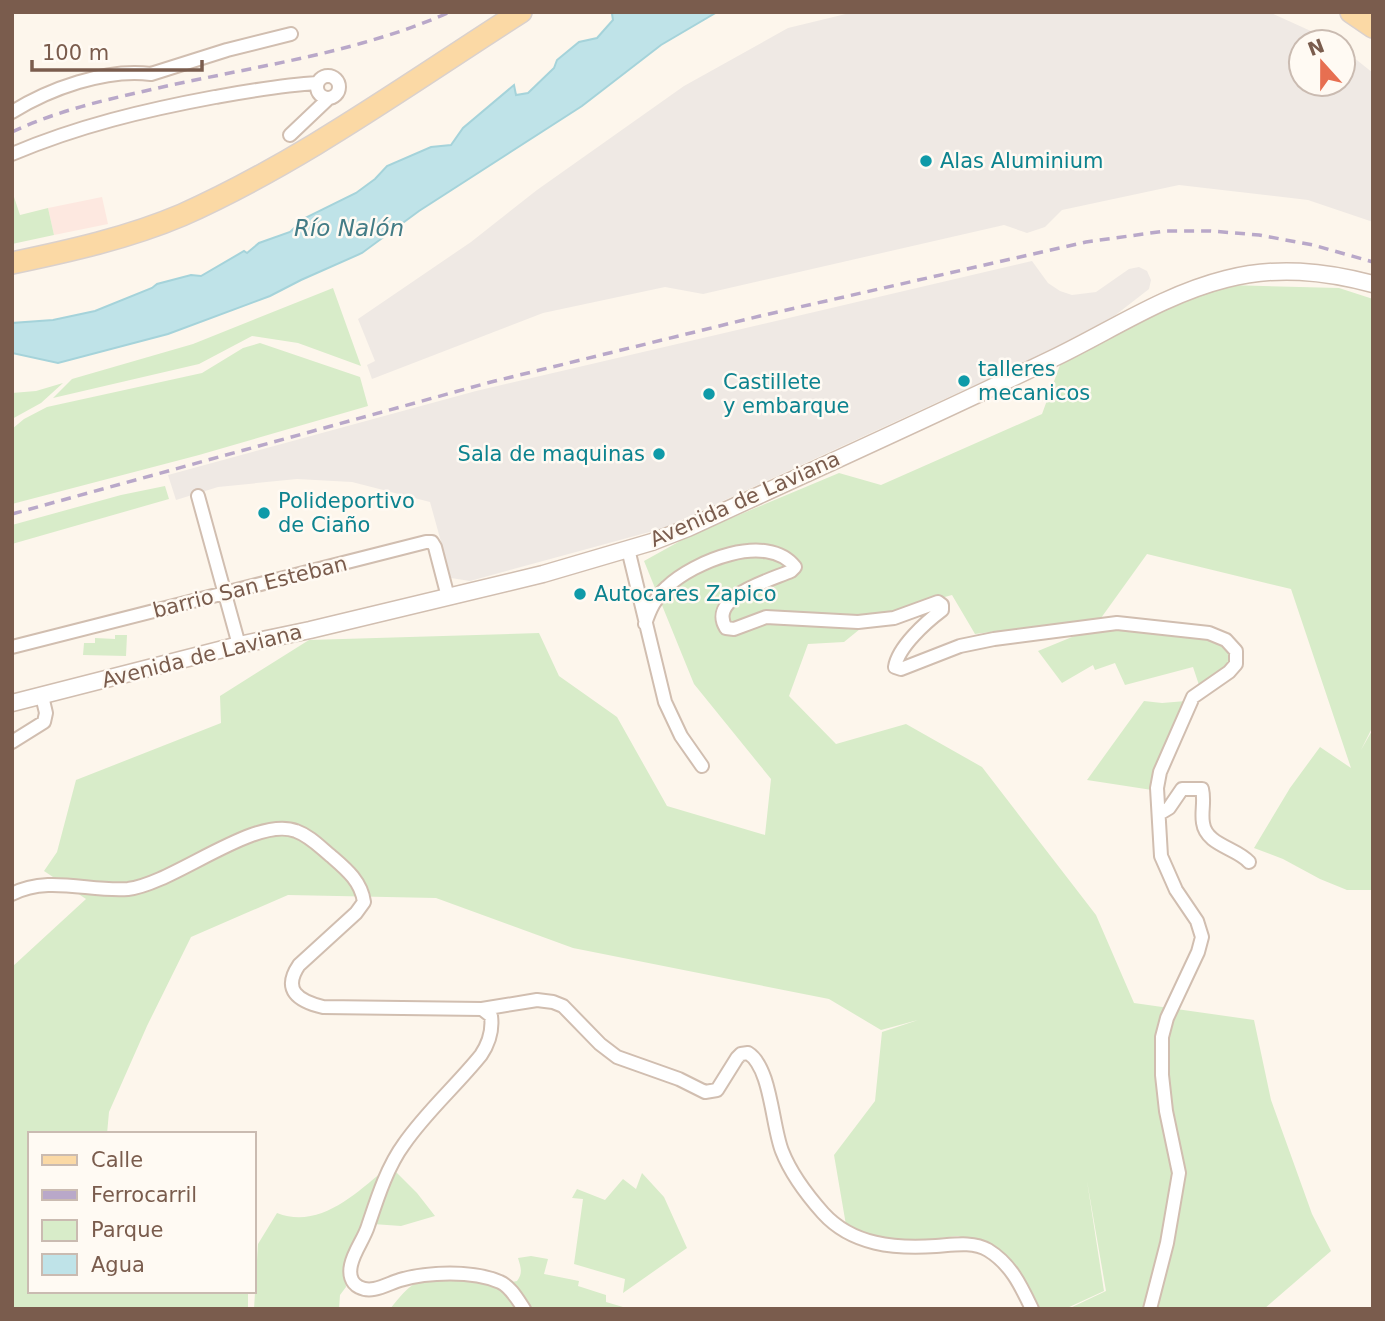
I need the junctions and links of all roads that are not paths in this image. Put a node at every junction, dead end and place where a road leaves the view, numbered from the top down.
1 (521, 12) edge
2 (1351, 12) edge
3 (1373, 27) edge
4 (291, 34) dead end
5 (12, 112) edge
6 (290, 135) dead end
7 (12, 154) edge
8 (12, 263) edge
9 (1373, 284) edge
10 (198, 496) dead end
11 (628, 549) junction
12 (225, 593) junction
13 (448, 597) junction
14 (645, 624) junction
15 (239, 645) junction
16 (12, 647) edge
17 (42, 696) junction
18 (12, 703) edge
19 (12, 742) edge
20 (702, 766) dead end
21 (1159, 814) junction
22 (1249, 862) dead end
23 (12, 894) edge
24 (482, 1009) junction
25 (524, 1309) edge
26 (1032, 1309) edge
27 (1150, 1309) edge

1 - 8 main road
2 - 3 main road
4 - 5 street
6 - 7 street
9 - 11 street, Avenida de Laviana
10 - 12 street
11 - 13 street, Avenida de Laviana
11 - 14 street
12 - 13 street, barrio San Esteban
12 - 15 street
12 - 16 street, barrio San Esteban
13 - 15 street, Avenida de Laviana
14 - 20 street
14 - 21 street
15 - 17 street, Avenida de Laviana
17 - 18 street, Avenida de Laviana
17 - 19 street
21 - 22 street
21 - 27 street
23 - 24 street
24 - 25 street
24 - 26 street

